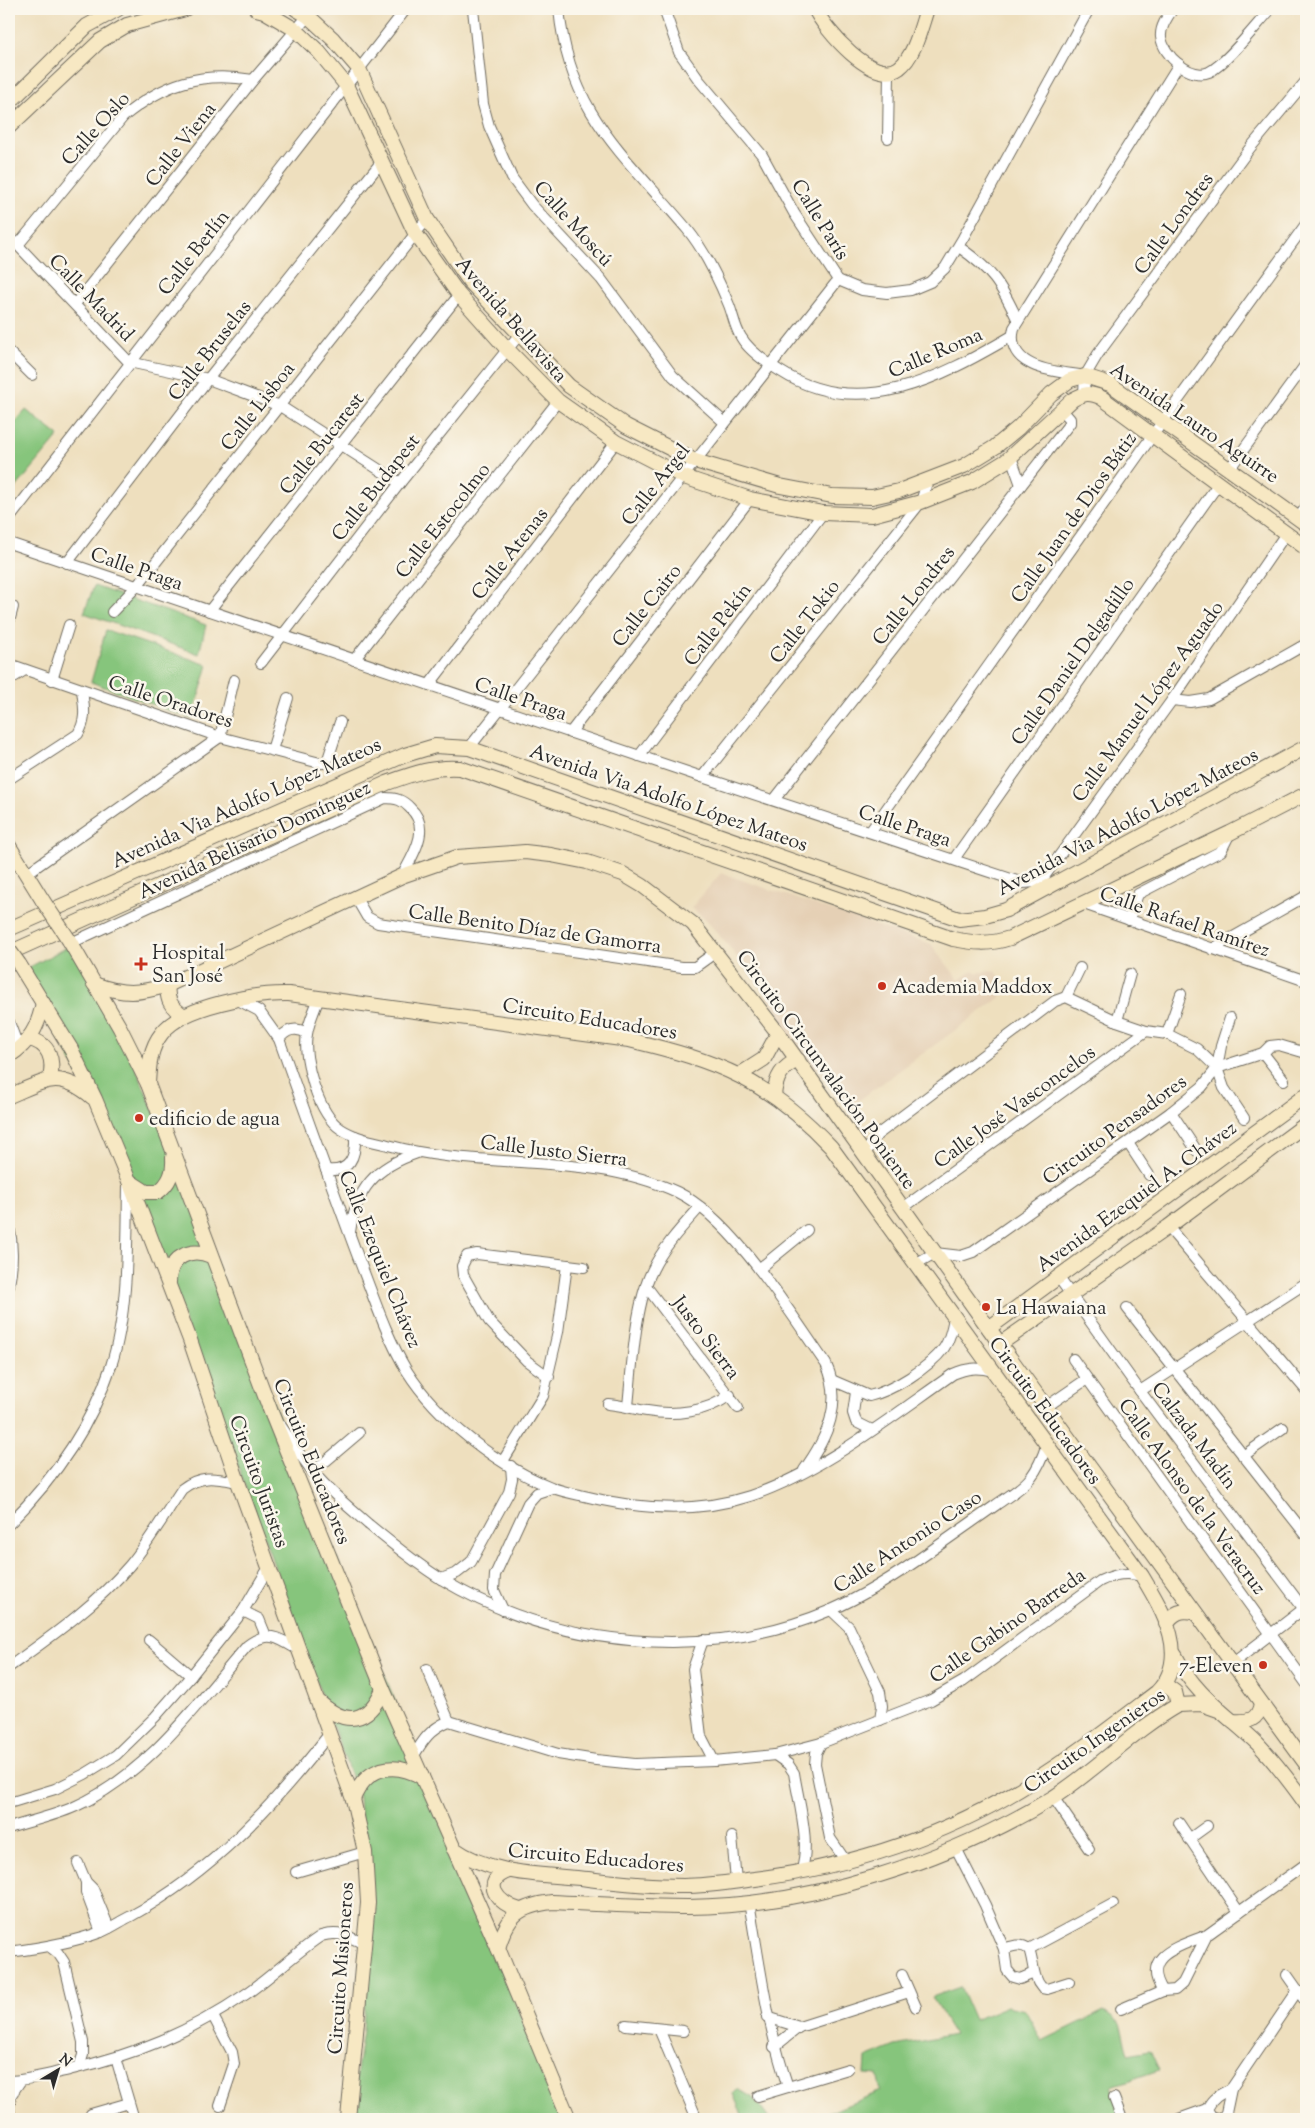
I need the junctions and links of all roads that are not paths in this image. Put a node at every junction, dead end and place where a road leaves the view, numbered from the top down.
1 (118, 9) edge
2 (185, 9) edge
3 (256, 9) edge
4 (296, 9) edge
5 (406, 9) edge
6 (473, 9) edge
7 (559, 9) edge
8 (664, 9) edge
9 (815, 9) edge
10 (927, 9) edge
11 (1089, 9) edge
12 (1172, 9) edge
13 (1271, 9) edge
14 (312, 13) edge
15 (296, 30) junction
16 (1179, 64) junction
17 (359, 69) junction
18 (889, 72) junction
19 (253, 80) junction
20 (1306, 81) edge
21 (346, 85) junction
22 (9, 103) edge
23 (9, 128) edge
24 (888, 138) dead end
25 (382, 161) junction
26 (427, 219) junction
27 (1306, 224) edge
28 (415, 233) junction
29 (9, 236) edge
30 (18, 245) junction
31 (959, 247) junction
32 (838, 280) junction
33 (459, 295) junction
34 (75, 304) junction
35 (1018, 320) junction
36 (519, 335) junction
37 (1012, 336) junction
38 (507, 349) junction
39 (10, 356) edge
40 (129, 362) junction
41 (1306, 364) edge
42 (770, 365) junction
43 (32, 375) dead end
44 (1085, 376) junction
45 (208, 379) junction
46 (1084, 393) junction
47 (558, 401) junction
48 (280, 406) junction
49 (1062, 410) junction
50 (1163, 420) junction
51 (724, 422) junction
52 (1153, 435) junction
53 (616, 442) junction
54 (342, 444) junction
55 (1011, 457) junction
56 (695, 461) junction
57 (1230, 468) junction
58 (684, 476) junction
59 (927, 482) junction
60 (400, 483) junction
61 (1219, 483) junction
62 (1021, 485) junction
63 (750, 499) junction
64 (920, 502) junction
65 (823, 513) junction
66 (1304, 516) edge
67 (9, 519) edge
68 (1287, 532) junction
69 (9, 543) edge
70 (1306, 548) edge
71 (67, 563) junction
72 (136, 586) junction
73 (14, 607) dead end
74 (209, 611) junction
75 (112, 612) dead end
76 (9, 622) edge
77 (68, 625) dead end
78 (281, 635) junction
79 (1306, 644) edge
80 (354, 660) junction
81 (261, 663) dead end
82 (9, 664) edge
83 (25, 670) junction
84 (9, 680) edge
85 (52, 680) junction
86 (234, 680) dead end
87 (429, 685) junction
88 (82, 690) junction
89 (288, 698) dead end
90 (1172, 700) junction
91 (499, 709) junction
92 (340, 722) dead end
93 (570, 733) junction
94 (220, 738) junction
95 (1306, 747) edge
96 (469, 748) junction
97 (272, 750) junction
98 (639, 756) junction
99 (702, 778) junction
100 (9, 779) edge
101 (1306, 794) edge
102 (774, 800) junction
103 (870, 832) junction
104 (1230, 833) junction
105 (9, 846) edge
106 (954, 859) junction
107 (26, 874) junction
108 (402, 876) junction
109 (1042, 877) junction
110 (1022, 883) junction
111 (1036, 894) junction
112 (1306, 896) edge
113 (356, 898) junction
114 (1081, 903) junction
115 (1129, 920) junction
116 (9, 929) edge
117 (70, 942) junction
118 (1212, 949) junction
119 (9, 951) edge
120 (716, 952) junction
121 (1080, 968) dead end
122 (16, 969) edge
123 (1130, 974) dead end
124 (1306, 981) edge
125 (94, 984) junction
126 (168, 985) junction
127 (1181, 994) dead end
128 (1066, 997) junction
129 (319, 998) junction
130 (236, 999) junction
131 (43, 1002) junction
132 (184, 1016) junction
133 (1230, 1018) dead end
134 (1117, 1021) junction
135 (9, 1022) edge
136 (1146, 1031) junction
137 (307, 1033) junction
138 (778, 1033) junction
139 (1167, 1034) junction
140 (30, 1039) junction
141 (279, 1039) junction
142 (14, 1053) edge
143 (1263, 1053) junction
144 (1306, 1053) edge
145 (798, 1060) junction
146 (1217, 1068) junction
147 (739, 1075) junction
148 (50, 1078) junction
149 (1284, 1080) dead end
150 (148, 1084) junction
151 (774, 1095) junction
152 (1306, 1095) edge
153 (9, 1096) edge
154 (95, 1099) junction
155 (1172, 1112) junction
156 (1244, 1118) dead end
157 (1306, 1124) edge
158 (356, 1136) junction
159 (1128, 1143) junction
160 (1197, 1151) dead end
161 (173, 1152) junction
162 (417, 1153) junction
163 (865, 1154) junction
164 (326, 1170) junction
165 (1149, 1175) dead end
166 (128, 1181) junction
167 (700, 1206) junction
168 (903, 1208) junction
169 (9, 1225) edge
170 (1168, 1227) junction
171 (807, 1230) dead end
172 (349, 1234) junction
173 (936, 1253) junction
174 (211, 1256) junction
175 (915, 1264) junction
176 (567, 1265) junction
177 (584, 1267) dead end
178 (759, 1270) junction
179 (1059, 1278) junction
180 (168, 1283) junction
181 (1306, 1284) edge
182 (9, 1285) edge
183 (646, 1286) junction
184 (1070, 1294) junction
185 (1127, 1308) dead end
186 (954, 1318) junction
187 (1248, 1322) junction
188 (989, 1328) junction
189 (1000, 1344) junction
190 (1073, 1359) dead end
191 (1174, 1370) junction
192 (993, 1371) junction
193 (549, 1377) junction
194 (1087, 1379) junction
195 (834, 1381) junction
196 (1306, 1390) edge
197 (856, 1392) junction
198 (1140, 1392) junction
199 (730, 1395) junction
200 (608, 1404) dead end
201 (628, 1406) junction
202 (1046, 1407) junction
203 (738, 1408) dead end
204 (271, 1412) junction
205 (1283, 1428) dead end
206 (872, 1430) junction
207 (360, 1433) dead end
208 (1047, 1444) junction
209 (1243, 1456) junction
210 (507, 1463) junction
211 (313, 1472) junction
212 (802, 1472) junction
213 (238, 1482) junction
214 (552, 1488) junction
215 (9, 1524) edge
216 (1306, 1535) edge
217 (269, 1566) junction
218 (1142, 1576) junction
219 (442, 1579) junction
220 (1305, 1609) edge
221 (503, 1610) junction
222 (831, 1610) junction
223 (244, 1611) junction
224 (1195, 1613) junction
225 (1166, 1624) junction
226 (1271, 1633) junction
227 (266, 1636) junction
228 (149, 1640) dead end
229 (703, 1640) junction
230 (300, 1650) junction
231 (1175, 1656) junction
232 (1232, 1663) junction
233 (9, 1667) edge
234 (427, 1669) dead end
235 (191, 1676) junction
236 (1306, 1683) edge
237 (1164, 1684) junction
238 (382, 1689) junction
239 (318, 1702) junction
240 (1261, 1703) junction
241 (1178, 1705) junction
242 (1218, 1710) junction
243 (880, 1720) junction
244 (449, 1721) junction
245 (1232, 1721) junction
246 (330, 1732) junction
247 (821, 1743) junction
248 (775, 1755) junction
249 (413, 1757) junction
250 (714, 1761) junction
251 (1306, 1764) edge
252 (422, 1778) junction
253 (1053, 1797) junction
254 (353, 1799) junction
255 (9, 1803) edge
256 (1306, 1804) edge
257 (1178, 1823) dead end
258 (1207, 1826) dead end
259 (9, 1828) edge
260 (732, 1837) dead end
261 (1189, 1839) junction
262 (453, 1848) junction
263 (956, 1848) junction
264 (1089, 1849) dead end
265 (365, 1852) junction
266 (78, 1863) dead end
267 (847, 1863) junction
268 (1306, 1864) edge
269 (509, 1871) junction
270 (296, 1872) dead end
271 (801, 1873) junction
272 (736, 1882) junction
273 (749, 1902) junction
274 (1113, 1904) dead end
275 (520, 1910) junction
276 (1239, 1912) junction
277 (105, 1930) junction
278 (1207, 1935) junction
279 (364, 1944) junction
280 (50, 1947) junction
281 (498, 1948) junction
282 (1029, 1949) junction
283 (11, 1950) edge
284 (1004, 1950) junction
285 (1034, 1973) junction
286 (902, 1975) dead end
287 (1287, 1975) dead end
288 (1069, 1982) dead end
289 (1298, 1990) junction
290 (1163, 1991) junction
291 (909, 1992) junction
292 (1306, 2002) edge
293 (916, 2007) dead end
294 (1121, 2008) dead end
295 (213, 2016) junction
296 (768, 2017) junction
297 (626, 2025) dead end
298 (798, 2027) junction
299 (659, 2029) junction
300 (683, 2031) dead end
301 (774, 2047) junction
302 (116, 2058) junction
303 (79, 2067) junction
304 (848, 2069) dead end
305 (20, 2080) junction
306 (9, 2081) edge
307 (788, 2087) junction
308 (1232, 2090) junction
309 (758, 2096) dead end
310 (1114, 2098) dead end
311 (130, 2103) junction
312 (220, 2106) dead end
313 (9, 2107) edge
314 (1207, 2109) junction
315 (90, 2114) dead end
316 (133, 2116) dead end
317 (10, 2119) edge
318 (348, 2119) edge
319 (569, 2119) edge
320 (697, 2119) edge
321 (1122, 2119) edge
322 (1179, 2119) edge
323 (1220, 2119) edge

1 - 22 main road
2 - 23 main road
3 - 15 main road, Avenida Bellavista
4 - 14 main road, Avenida Bellavista
5 - 17 street, Calle Berlín
6 - 51 street, Calle Moscú
7 - 42 street, Calle Roma
8 - 32 street, Calle París
9 - 18 main road
10 - 18 main road
11 - 31 street, Calle París
12 - 16 street
13 - 16 street
14 - 15 street, Calle Viena
14 - 17 main road, Avenida Bellavista
15 - 19 street, Calle Viena
15 - 21 main road, Avenida Bellavista
16 - 35 street, Calle Roma
17 - 21 street, Calle Berlín
17 - 26 main road, Avenida Bellavista
18 - 24 street
19 - 30 street, Calle Oslo
19 - 34 street, Calle Viena
20 - 44 street, Calle Londres
21 - 25 main road, Avenida Bellavista
21 - 40 street, Calle Berlín
25 - 28 main road, Avenida Bellavista
25 - 45 street, Calle Bruselas
26 - 28 street, Calle Lisboa
26 - 36 main road, Avenida Bellavista
27 - 50 street, Calle Juan de Dios Bátiz
28 - 33 main road, Avenida Bellavista
28 - 48 street, Calle Lisboa
29 - 30 street, Calle Madrid
30 - 34 street, Calle Madrid
31 - 32 street, Calle París
31 - 35 street
32 - 42 street, Calle Argel
33 - 38 main road, Avenida Bellavista
33 - 54 street, Calle Bucarest
34 - 40 street, Calle Madrid
35 - 37 street, Calle Roma
36 - 38 street, Calle Budapest
36 - 56 main road, Avenida Bellavista
37 - 42 street, Calle Roma
37 - 44 street, Avenida Lauro Aguirre
38 - 47 main road, Avenida Bellavista
38 - 60 street, Calle Budapest
39 - 43 street
40 - 45 street, Calle Madrid
40 - 67 street, Calle Berlín
41 - 57 street
42 - 51 street, Calle Argel
44 - 46 street, Calle Londres
44 - 50 main road, Avenida Lauro Aguirre
44 - 59 main road, Avenida Bellavista
45 - 48 street, Calle Madrid
45 - 71 street, Calle Bruselas
46 - 49 main road, Avenida Bellavista
46 - 52 main road, Avenida Lauro Aguirre
47 - 53 main road, Avenida Bellavista
47 - 80 street, Calle Estocolmo
48 - 54 street, Calle Madrid
48 - 72 street, Calle Lisboa
49 - 55 main road, Avenida Bellavista
49 - 62 street, Calle Londres
50 - 52 street, Calle Juan de Dios Bátiz
50 - 57 main road, Avenida Lauro Aguirre
51 - 56 street, Calle Argel
52 - 61 main road, Avenida Lauro Aguirre
52 - 103 street, Calle Juan de Dios Bátiz
53 - 58 main road, Avenida Bellavista
53 - 87 street, Calle Atenas
54 - 60 street, Calle Madrid
54 - 74 street, Calle Bucarest
55 - 62 street
55 - 64 main road, Avenida Bellavista
56 - 58 street, Calle Argel
56 - 59 main road, Avenida Bellavista
57 - 66 main road, Avenida Lauro Aguirre
58 - 63 main road, Avenida Bellavista
58 - 91 street, Calle Argel
59 - 64 street, Calle Tokio
60 - 78 street, Calle Budapest
61 - 68 main road, Avenida Lauro Aguirre
61 - 106 street, Calle Daniel Delgadillo
62 - 102 street, Calle Londres
63 - 65 main road, Avenida Bellavista
63 - 93 street, Calle Cairo
64 - 65 main road, Avenida Bellavista
64 - 99 street, Calle Tokio
65 - 98 street, Calle Pekín
68 - 70 main road, Avenida Lauro Aguirre
68 - 90 street, Calle Manuel López Aguado
69 - 71 street, Calle Praga
71 - 72 street, Calle Praga
72 - 74 street, Calle Praga
72 - 75 street, Calle Lisboa
73 - 76 street
74 - 78 street, Calle Praga
77 - 85 street
78 - 80 street, Calle Praga
78 - 81 street, Calle Budapest
79 - 90 street
80 - 87 street, Calle Praga
82 - 83 street, Calle Oradores
83 - 84 street
83 - 85 street, Calle Oradores
85 - 88 street, Calle Oradores
86 - 94 street
87 - 91 street, Calle Praga
88 - 94 street, Calle Oradores
88 - 100 street
89 - 97 street
90 - 109 street, Calle Manuel López Aguado
91 - 93 street, Calle Praga
91 - 96 street, Calle Argel
92 - 97 street, Calle Oradores
93 - 98 street, Calle Praga
94 - 97 street, Calle Oradores
94 - 107 street
95 - 111 main road, Avenida Via Adolfo López Mateos
96 - 111 main road, Avenida Via Adolfo López Mateos
96 - 116 main road, Avenida Via Adolfo López Mateos
98 - 99 street, Calle Praga
99 - 102 street, Calle Praga
101 - 104 main road, Avenida Via Adolfo López Mateos
102 - 103 street, Calle Praga
103 - 106 street, Calle Praga
104 - 114 main road, Avenida Via Adolfo López Mateos
104 - 115 street
105 - 107 main road, Circuito Educadores
106 - 110 street, Calle Praga
107 - 117 main road, Circuito Educadores, bridge
108 - 113 main road, Circuito Circunvalación Poniente
108 - 117 street, Avenida Belisario Domínguez
108 - 120 main road, Circuito Circunvalación Poniente
109 - 110 street
109 - 111 street, Calle Manuel López Aguado
110 - 111 street
112 - 118 street
113 - 120 street, Calle Benito Díaz de Gamorra
113 - 126 main road, Circuito Circunvalación Poniente
114 - 115 street, Calle Rafael Ramírez
114 - 119 main road, Avenida Via Adolfo López Mateos
115 - 118 street, Calle Rafael Ramírez
117 - 125 main road, Circuito Educadores
118 - 124 street, Calle Rafael Ramírez
119 - 122 main road, Circuito Juristas, bridge
120 - 138 main road, Circuito Circunvalación Poniente
121 - 128 street
122 - 131 main road, Circuito Juristas
123 - 134 street
125 - 126 main road, Circuito Circunvalación Poniente
125 - 150 main road, Circuito Educadores
126 - 132 main road
127 - 139 street
128 - 134 street, Circuito Pensadores
128 - 163 street
129 - 130 main road, Circuito Educadores
129 - 137 street, Calle Justo Sierra
129 - 147 main road, Circuito Educadores
130 - 132 main road, Circuito Educadores
130 - 141 street, Calle Ezequiel Chávez
131 - 140 main road
131 - 154 main road, Circuito Juristas
132 - 150 main road, Circuito Educadores
133 - 146 street
134 - 136 street, Circuito Pensadores
135 - 142 street
136 - 139 street, Circuito Pensadores
136 - 168 street, Calle José Vasconcelos
137 - 141 street
137 - 158 street, Calle Justo Sierra
138 - 145 main road, Circuito Circunvalación Poniente
138 - 147 main road
139 - 146 street, Circuito Pensadores
140 - 142 main road
140 - 148 main road
141 - 164 street, Calle Ezequiel Chávez
143 - 144 street
143 - 146 street
143 - 149 street
145 - 151 main road
145 - 163 main road, Circuito Circunvalación Poniente
146 - 155 street, Circuito Pensadores
146 - 156 street
147 - 151 main road, Circuito Educadores
148 - 153 main road
148 - 154 main road
150 - 161 main road, Circuito Educadores
151 - 175 main road, Circuito Educadores
152 - 179 main road, Avenida Ezequiel A. Chávez
154 - 166 main road, Circuito Juristas
155 - 159 street, Circuito Pensadores
155 - 160 street
157 - 170 main road, Avenida Ezequiel A. Chávez
158 - 162 street, Calle Justo Sierra
158 - 164 street
159 - 165 street
159 - 173 street, Circuito Pensadores
161 - 166 main road
161 - 174 main road, Circuito Educadores
162 - 167 street, Calle Justo Sierra
162 - 172 street, Calle Justo Sierra
163 - 168 main road, Circuito Circunvalación Poniente
164 - 172 street, Calle Ezequiel Chávez
166 - 180 main road, Circuito Juristas
166 - 215 street
167 - 178 street, Calle Justo Sierra
167 - 183 street, Justo Sierra
168 - 173 main road, Circuito Circunvalación Poniente
169 - 182 street
170 - 184 main road, Avenida Ezequiel A. Chávez
170 - 187 street
171 - 178 street
172 - 210 street, Calle Ezequiel Chávez
173 - 175 street
173 - 188 main road, Circuito Circunvalación Poniente
174 - 180 main road
174 - 204 main road, Circuito Educadores
175 - 186 main road, Circuito Educadores
176 - 177 street
176 - 193 street
176 - 193 street
178 - 195 street, Calle Justo Sierra
179 - 184 street, Calzada Madín
179 - 188 main road, Avenida Ezequiel A. Chávez
180 - 213 main road, Circuito Juristas
181 - 187 street
183 - 199 street, Justo Sierra
183 - 201 street, Justo Sierra
184 - 189 main road, Avenida Ezequiel A. Chávez
184 - 198 street, Calzada Madín
185 - 191 street
186 - 192 main road, Circuito Educadores
186 - 197 street
187 - 191 street
187 - 196 street
188 - 189 main road, Circuito Circunvalación Poniente
189 - 202 main road, Circuito Circunvalación Poniente
190 - 194 street, Calle Alonso de la Veracruz
191 - 198 street
191 - 209 street
192 - 206 street, Calle Ezequiel Chávez
192 - 208 main road, Circuito Educadores
193 - 210 street
194 - 202 street
194 - 226 street, Calle Alonso de la Veracruz
195 - 197 street
195 - 212 street
197 - 206 street
198 - 220 street, Calzada Madín
199 - 201 street, Justo Sierra
199 - 203 street
200 - 201 street
202 - 224 main road, Circuito Circunvalación Poniente
204 - 211 street, Calle Antonio Caso
204 - 238 main road, Circuito Educadores
205 - 209 street
206 - 212 street, Calle Ezequiel Chávez
207 - 211 street
208 - 218 main road, Circuito Educadores
208 - 222 street, Calle Antonio Caso
209 - 216 street
210 - 214 street, Calle Ezequiel Chávez
210 - 219 street
211 - 219 street, Calle Antonio Caso
212 - 214 street, Calle Ezequiel Chávez
213 - 217 main road, Circuito Juristas
213 - 233 street
214 - 221 street
217 - 223 street, Circuito Juristas
217 - 230 main road, Circuito Misioneros
218 - 225 main road, Circuito Educadores
218 - 243 street, Calle Gabino Barreda
219 - 221 street, Calle Antonio Caso
220 - 226 street
221 - 229 street, Calle Antonio Caso
222 - 229 street, Calle Antonio Caso
222 - 243 street
223 - 227 street
223 - 235 street, Circuito Juristas
224 - 225 main road
224 - 232 main road, Circuito Circunvalación Poniente
225 - 231 main road, Circuito Educadores
226 - 232 street
226 - 236 street, Calle Alonso de la Veracruz
227 - 230 street
227 - 259 street
228 - 235 street
229 - 250 street
230 - 239 main road, Circuito Misioneros
231 - 237 main road
231 - 242 main road, Circuito Ingenieros
232 - 240 main road, Circuito Circunvalación Poniente
234 - 244 street
235 - 255 street, Circuito Juristas
237 - 241 main road
237 - 267 main road, Circuito Educadores
238 - 239 main road
238 - 249 main road, Circuito Educadores
239 - 246 main road, Circuito Misioneros
240 - 245 main road
240 - 251 main road, Circuito Circunvalación Poniente
241 - 242 main road, Circuito Ingenieros
241 - 253 main road, Circuito Ingenieros
242 - 245 main road, Circuito Ingenieros
243 - 247 street, Calle Gabino Barreda
244 - 249 street
244 - 250 street, Calle Gabino Barreda
245 - 256 main road, Circuito Ingenieros
246 - 254 main road, Circuito Misioneros
246 - 277 street
247 - 248 street, Calle Gabino Barreda
247 - 267 street
248 - 250 street, Calle Gabino Barreda
248 - 271 street
249 - 252 main road, Circuito Educadores
252 - 254 main road
252 - 262 main road, Circuito Educadores
253 - 263 main road, Circuito Ingenieros
253 - 264 street
254 - 265 main road, Circuito Misioneros
257 - 261 street
258 - 261 street
260 - 272 street
261 - 276 street
262 - 269 main road, Circuito Educadores
262 - 281 main road, Circuito Educadores
263 - 273 main road, Circuito Ingenieros
263 - 284 street
265 - 270 street
265 - 279 main road, Circuito Misioneros
266 - 277 street
267 - 271 main road, Circuito Educadores
268 - 276 street
269 - 272 main road, Circuito Educadores
269 - 275 main road
271 - 272 main road, Circuito Educadores
273 - 275 main road, Circuito Ingenieros
273 - 296 street
274 - 282 street
275 - 281 main road
276 - 278 street
277 - 280 street
278 - 290 street
278 - 290 street
279 - 295 street
279 - 318 main road, Circuito Misioneros
280 - 283 street
280 - 303 street
281 - 319 main road
282 - 284 street
282 - 285 street
284 - 285 street
285 - 288 street
286 - 291 street
287 - 289 street
289 - 292 street
289 - 308 street
290 - 294 street
291 - 293 street
291 - 298 street
295 - 302 street
295 - 312 street
296 - 298 street
296 - 301 street
297 - 299 street
298 - 301 street
299 - 300 street
299 - 320 street
301 - 307 street
302 - 303 street
302 - 311 street
303 - 305 street
304 - 307 street
305 - 306 street
305 - 313 street
307 - 309 street
308 - 314 street
308 - 323 street
310 - 321 street
311 - 315 street
311 - 316 street
313 - 317 street
314 - 322 street
314 - 323 street

